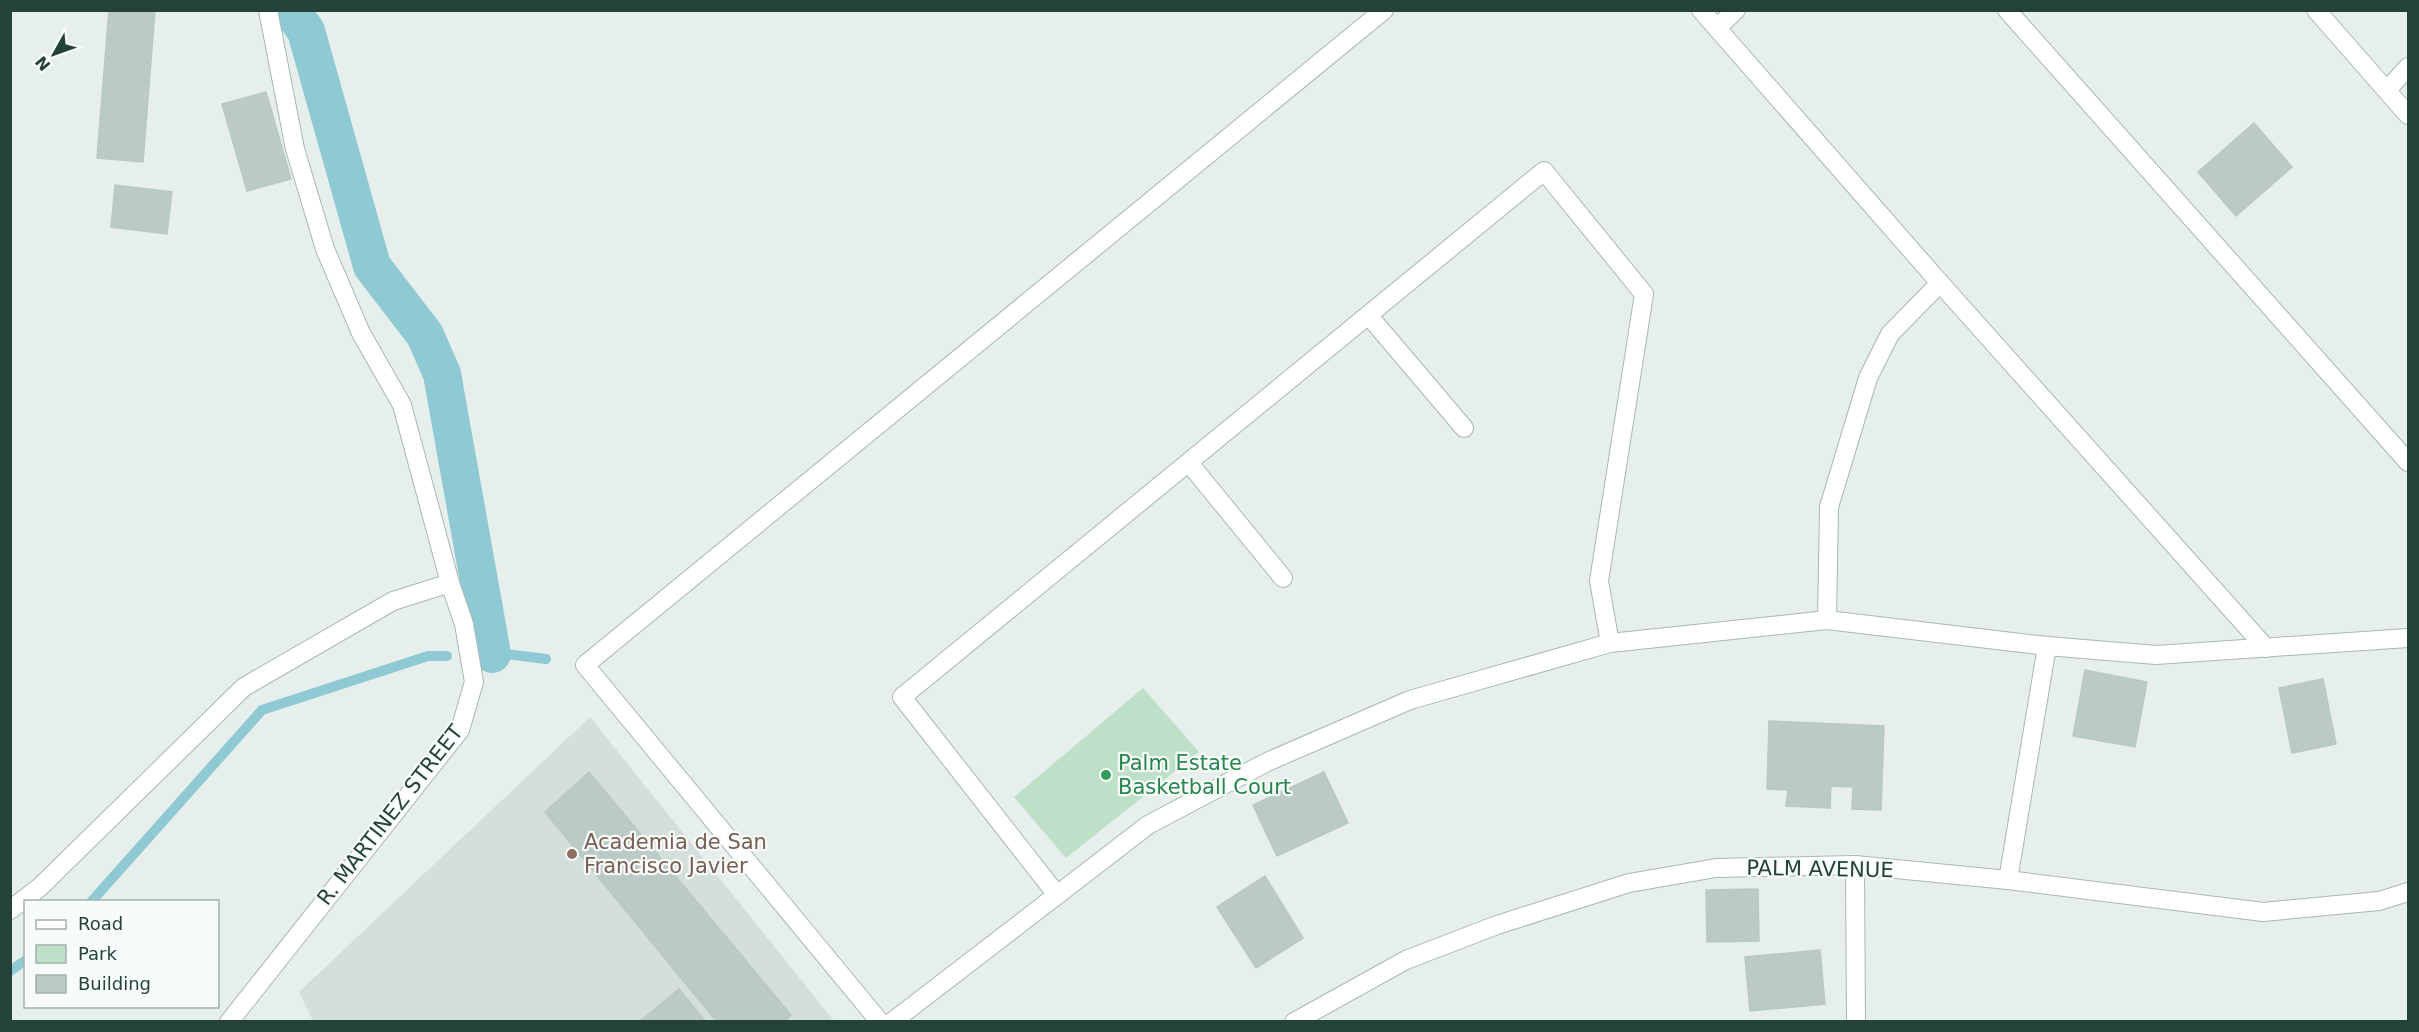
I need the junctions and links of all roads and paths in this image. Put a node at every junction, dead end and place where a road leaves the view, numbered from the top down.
1 (268, 10) edge
2 (1384, 10) edge
3 (1701, 10) edge
4 (1736, 10) edge
5 (2007, 10) edge
6 (2316, 10) edge
7 (1717, 28) junction
8 (2409, 67) edge
9 (2387, 90) junction
10 (2409, 115) edge
11 (1940, 283) junction
12 (1369, 316) junction
13 (1464, 428) dead end
14 (2409, 462) edge
15 (1189, 463) junction
16 (1282, 578) dead end
17 (450, 583) junction
18 (1827, 620) junction
19 (2409, 638) edge
20 (1610, 643) junction
21 (2047, 646) junction
22 (2266, 648) junction
23 (1855, 865) junction
24 (2008, 880) junction
25 (2409, 892) edge
26 (1057, 895) junction
27 (10, 910) edge
28 (229, 1022) edge
29 (880, 1022) edge
30 (892, 1022) edge
31 (1294, 1022) edge
32 (1856, 1022) edge

1 - 17 street, R. MARTINEZ STREET
2 - 29 street
3 - 7 street
4 - 7 street
5 - 14 street
6 - 9 street
7 - 11 street
8 - 9 street
9 - 10 street
11 - 18 street
11 - 22 street
12 - 13 street
12 - 15 street
12 - 20 street
15 - 16 street
15 - 26 street
17 - 27 street
17 - 28 street, R. MARTINEZ STREET
18 - 20 street
18 - 21 street
19 - 22 street
20 - 26 street
21 - 22 street
21 - 24 street
23 - 24 street, PALM AVENUE
23 - 31 street, PALM AVENUE
23 - 32 street
24 - 25 street, PALM AVENUE
26 - 30 street

